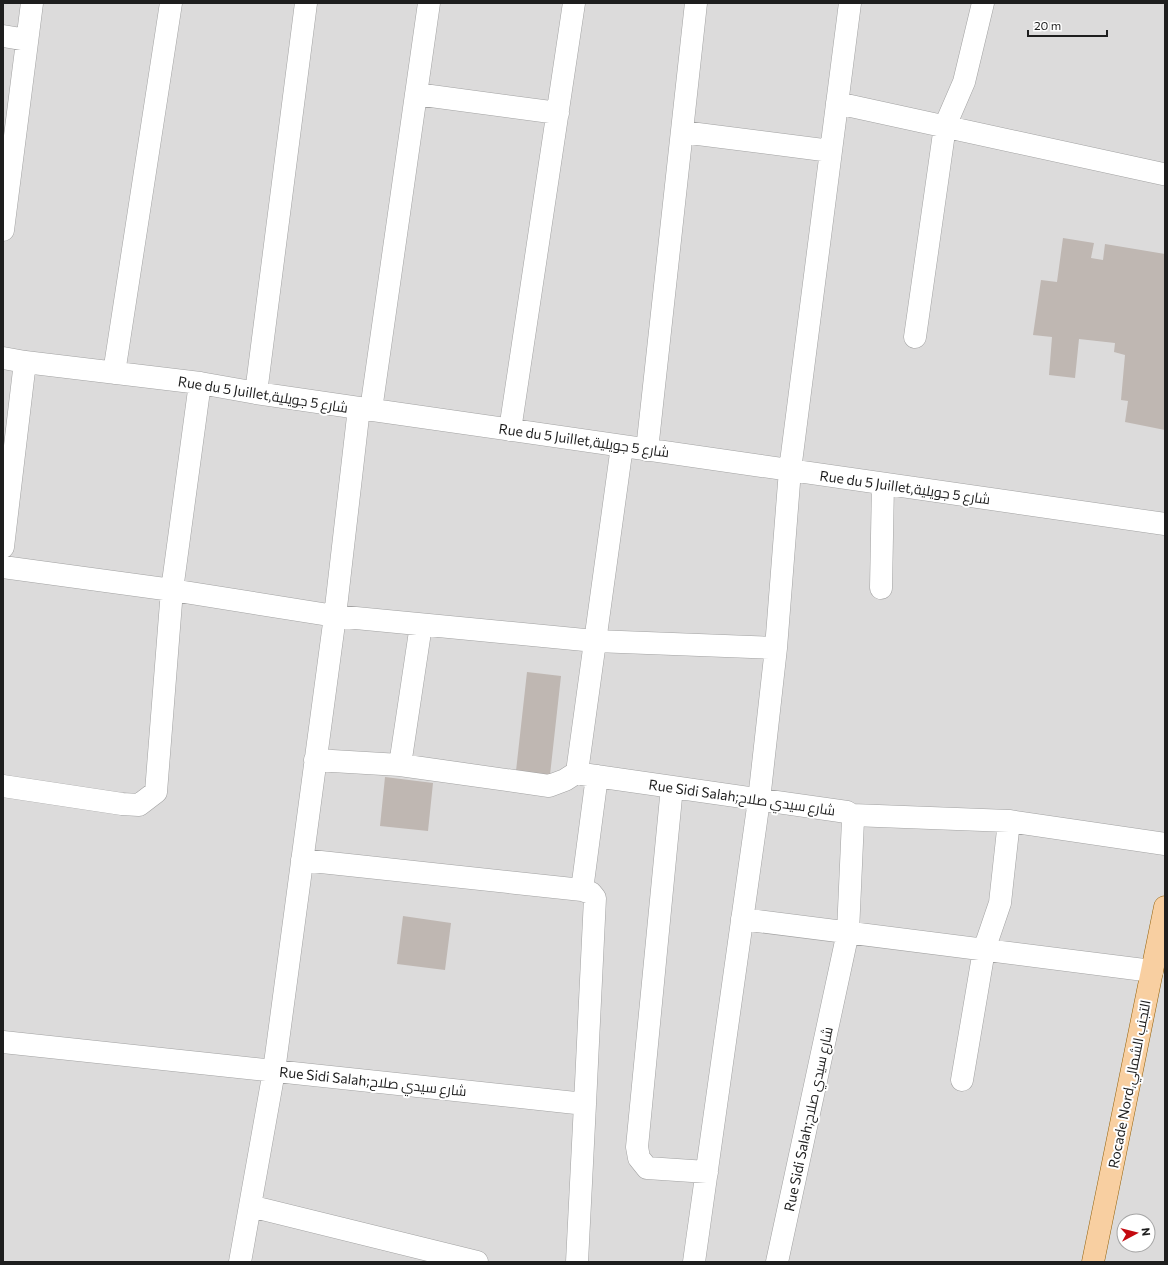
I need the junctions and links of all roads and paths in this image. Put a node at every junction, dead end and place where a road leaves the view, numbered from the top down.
1 (32, 3) edge
2 (171, 3) edge
3 (306, 3) edge
4 (429, 3) edge
5 (574, 3) edge
6 (696, 3) edge
7 (850, 3) edge
8 (983, 3) edge
9 (3, 36) edge
10 (27, 40) junction
11 (416, 94) junction
12 (837, 103) junction
13 (558, 113) junction
14 (945, 126) junction
15 (682, 132) junction
16 (831, 151) junction
17 (1164, 171) edge
18 (3, 230) edge
19 (915, 337) dead end
20 (3, 358) edge
21 (25, 362) junction
22 (114, 373) junction
23 (200, 383) junction
24 (256, 393) junction
25 (365, 409) junction
26 (510, 430) junction
27 (622, 446) junction
28 (647, 450) junction
29 (790, 470) junction
30 (883, 484) junction
31 (1165, 524) edge
32 (3, 547) edge
33 (3, 567) edge
34 (881, 588) dead end
35 (172, 590) junction
36 (335, 616) junction
37 (421, 625) junction
38 (595, 641) junction
39 (776, 648) junction
40 (315, 760) junction
41 (400, 765) junction
42 (588, 774) junction
43 (3, 786) edge
44 (672, 787) junction
45 (759, 800) junction
46 (852, 815) junction
47 (1010, 821) junction
48 (1165, 844) edge
49 (302, 860) junction
50 (582, 890) junction
51 (1165, 907) edge
52 (742, 919) junction
53 (848, 932) junction
54 (984, 950) junction
55 (1157, 960) edge
56 (3, 1042) edge
57 (274, 1071) junction
58 (962, 1080) dead end
59 (585, 1104) junction
60 (706, 1172) junction
61 (250, 1206) junction
62 (240, 1262) edge
63 (477, 1262) edge
64 (577, 1262) edge
65 (694, 1262) edge
66 (777, 1262) edge
67 (1093, 1262) edge

1 - 10 street
2 - 22 street
3 - 24 street
4 - 11 street
5 - 13 street
6 - 15 street
7 - 12 street
8 - 14 street
9 - 10 street
10 - 18 street
11 - 13 street
11 - 25 street
12 - 14 street
12 - 16 street
13 - 26 street
14 - 17 street
14 - 19 street
15 - 16 street
15 - 28 street
16 - 29 street
20 - 21 street, Rue du 5 Juillet,شارع 5 جويلية
21 - 22 street, Rue du 5 Juillet,شارع 5 جويلية
21 - 32 street
22 - 23 street, Rue du 5 Juillet,شارع 5 جويلية
23 - 24 street, Rue du 5 Juillet,شارع 5 جويلية
23 - 35 street
24 - 25 street, Rue du 5 Juillet,شارع 5 جويلية
25 - 26 street, Rue du 5 Juillet,شارع 5 جويلية
25 - 36 street
26 - 27 street, Rue du 5 Juillet,شارع 5 جويلية
27 - 28 street, Rue du 5 Juillet,شارع 5 جويلية
27 - 38 street
28 - 29 street, Rue du 5 Juillet,شارع 5 جويلية
29 - 30 street, Rue du 5 Juillet,شارع 5 جويلية
29 - 39 street
30 - 31 street, Rue du 5 Juillet,شارع 5 جويلية
30 - 34 street
33 - 35 street
35 - 36 street
35 - 43 street
36 - 37 street
36 - 40 street
37 - 38 street
37 - 41 street
38 - 39 street
38 - 42 street
39 - 45 street
40 - 41 street
40 - 49 street
41 - 42 street
42 - 44 street, Rue Sidi Salah;شارع سيدي صلاح
42 - 50 street
44 - 45 street, Rue Sidi Salah;شارع سيدي صلاح
44 - 60 street
45 - 46 street, Rue Sidi Salah;شارع سيدي صلاح
45 - 52 street
46 - 47 street
46 - 53 street, Rue Sidi Salah;شارع سيدي صلاح
47 - 48 street
47 - 54 street
49 - 50 street
49 - 57 street
50 - 59 street
51 - 55 main road, Rocade Nord,التجنب الشمالي
52 - 53 street
52 - 60 street
53 - 54 street
53 - 66 street, Rue Sidi Salah;شارع سيدي صلاح
54 - 55 street
54 - 58 street
55 - 67 main road, Rocade Nord,التجنب الشمالي
56 - 57 street, Rue Sidi Salah;شارع سيدي صلاح
57 - 59 street, Rue Sidi Salah;شارع سيدي صلاح
57 - 61 street
59 - 64 street
60 - 65 street
61 - 62 street
61 - 63 street

